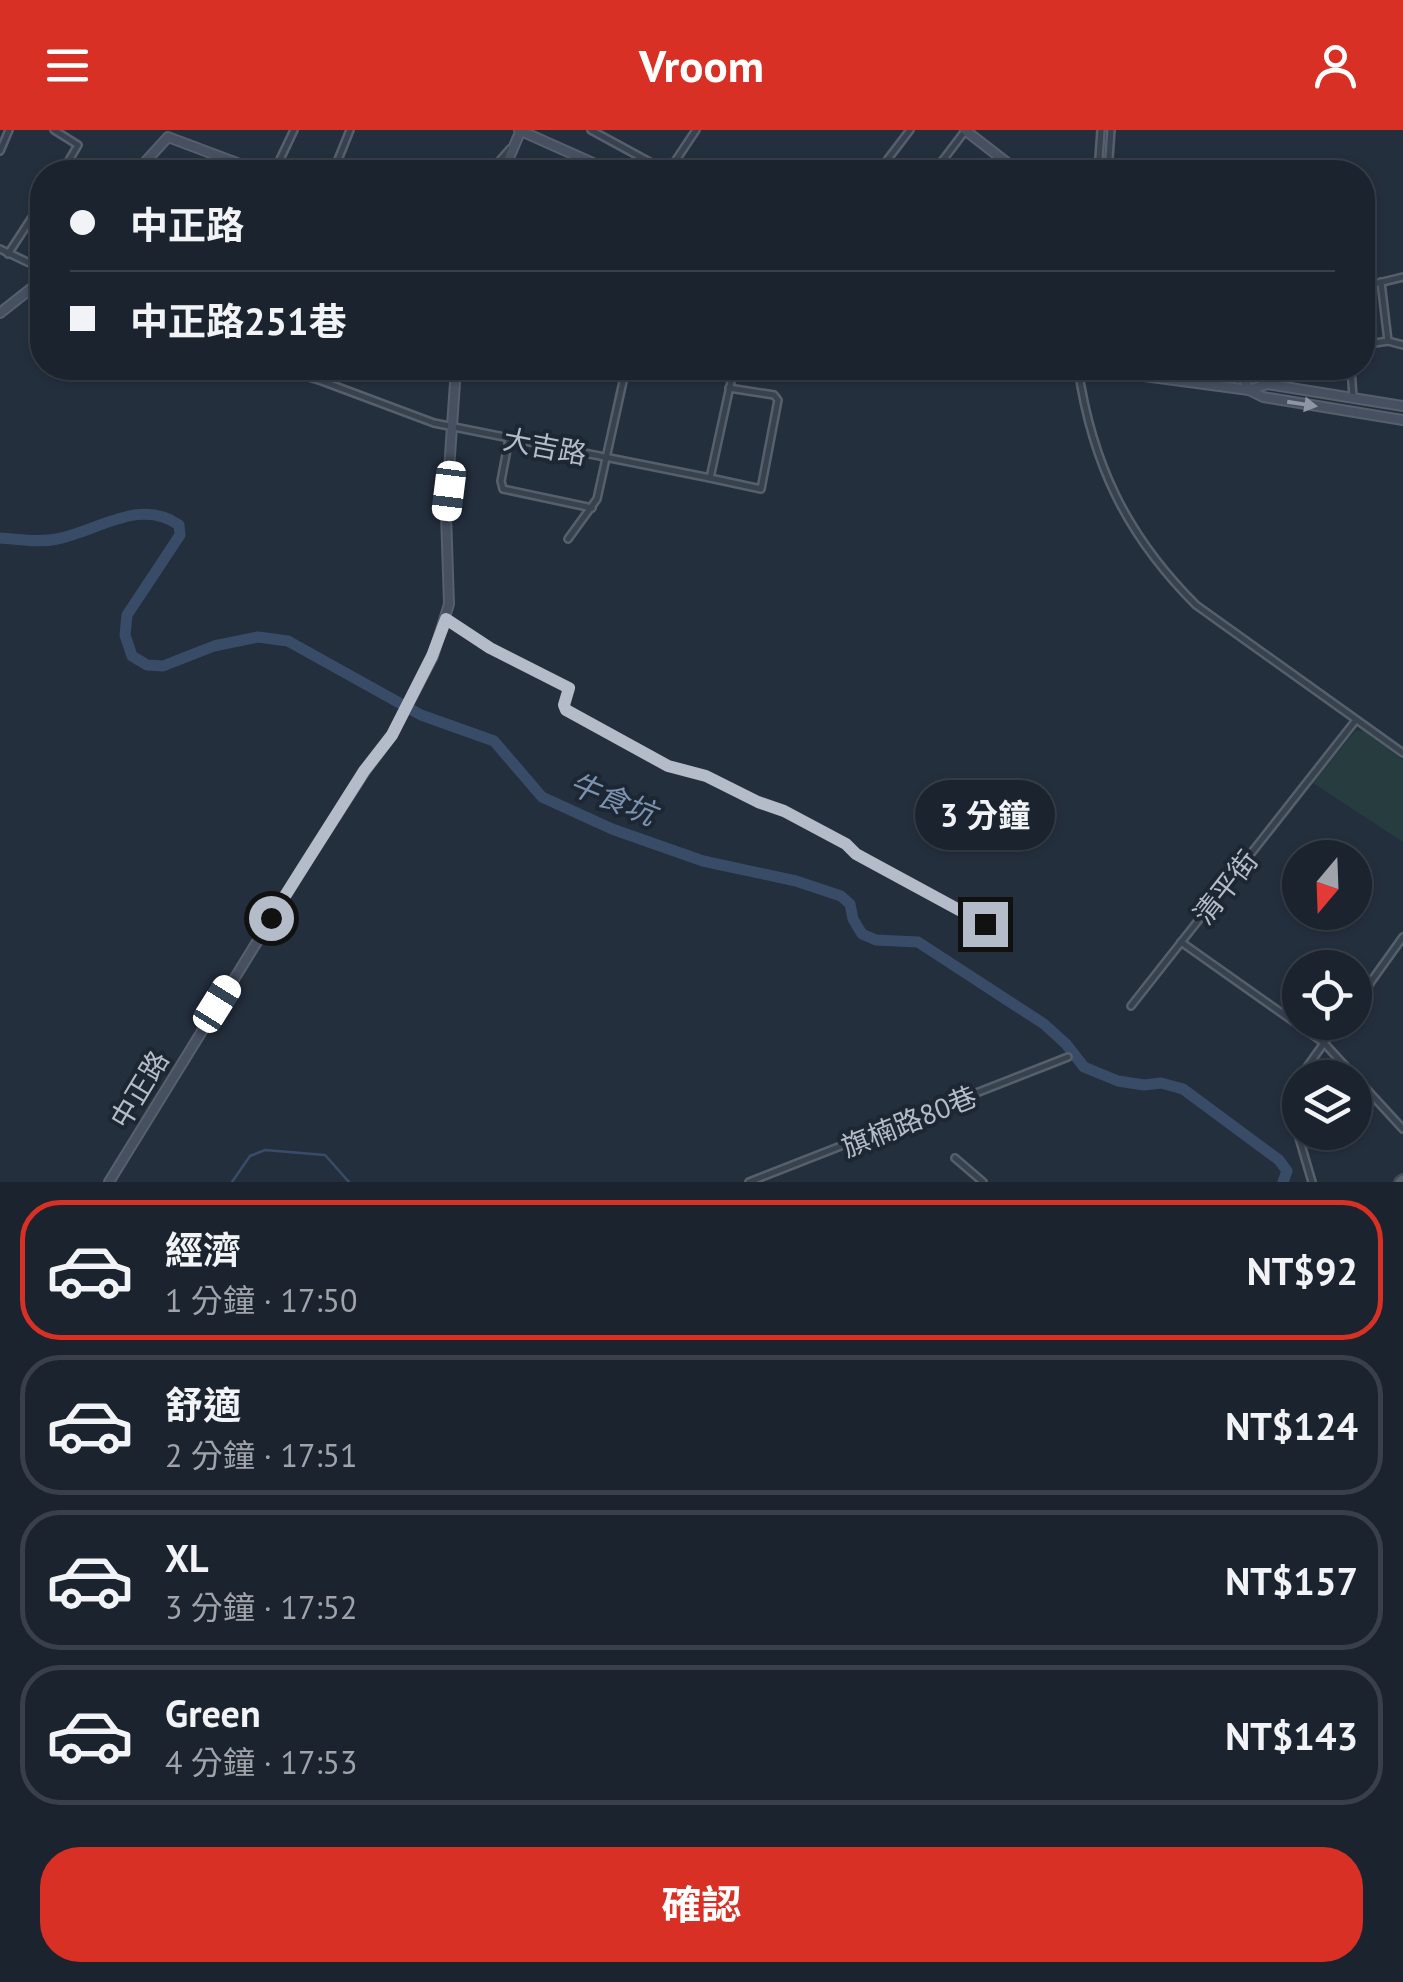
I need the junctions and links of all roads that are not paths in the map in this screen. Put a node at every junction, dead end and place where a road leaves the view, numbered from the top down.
1 (9, 130) edge
2 (54, 130) edge
3 (160, 130) edge
4 (294, 130) edge
5 (350, 130) edge
6 (520, 130) edge
7 (590, 130) edge
8 (696, 130) edge
9 (910, 130) edge
10 (965, 130) edge
11 (1101, 130) edge
12 (1111, 130) edge
13 (172, 134) edge
14 (977, 134) edge
15 (512, 146) junction
16 (0, 151) edge
17 (218, 156) junction
18 (69, 160) edge
19 (146, 160) edge
20 (216, 160) edge
21 (229, 160) edge
22 (280, 160) edge
23 (338, 160) edge
24 (500, 160) edge
25 (507, 160) edge
26 (586, 160) edge
27 (646, 160) edge
28 (676, 160) edge
29 (887, 160) edge
30 (943, 160) edge
31 (1006, 160) edge
32 (1099, 160) edge
33 (1109, 160) edge
34 (30, 220) edge
35 (0, 250) edge
36 (8, 254) junction
37 (30, 264) edge
38 (1403, 277) edge
39 (1382, 282) junction
40 (1375, 284) edge
41 (30, 290) edge
42 (0, 314) edge
43 (1388, 341) junction
44 (1375, 344) edge
45 (1403, 345) edge
46 (320, 380) edge
47 (456, 380) edge
48 (623, 380) edge
49 (731, 380) edge
50 (1082, 380) edge
51 (1173, 380) edge
52 (1244, 380) edge
53 (1352, 380) edge
54 (729, 388) junction
55 (1249, 390) junction
56 (1353, 397) junction
57 (1403, 406) edge
58 (1403, 420) edge
59 (454, 428) junction
60 (509, 439) junction
61 (606, 458) junction
62 (710, 478) junction
63 (592, 508) junction
64 (568, 540) dead end
65 (446, 619) junction
66 (1356, 720) junction
67 (1403, 754) edge
68 (985, 924) dead end
69 (1403, 938) edge
70 (1181, 942) junction
71 (1372, 981) edge
72 (1130, 1006) dead end
73 (1326, 1040) edge
74 (1324, 1043) junction
75 (1068, 1058) dead end
76 (1312, 1060) edge
77 (1403, 1128) edge
78 (1303, 1150) edge
79 (956, 1158) dead end
80 (109, 1182) edge
81 (748, 1182) edge
82 (983, 1182) edge
83 (1312, 1182) edge

1 - 16 street
2 - 18 street
3 - 13 street
4 - 22 street
5 - 23 street
6 - 15 main road
6 - 26 main road
7 - 27 street
8 - 28 street
9 - 29 street
10 - 14 main road
10 - 30 street
11 - 32 street
12 - 33 street
13 - 17 main road
13 - 19 main road
14 - 31 main road
15 - 24 street
15 - 25 main road
17 - 20 street
17 - 21 main road
34 - 36 street
35 - 36 street
36 - 37 street
38 - 39 street
39 - 40 street
39 - 43 street
41 - 42 main road
43 - 44 street
43 - 45 street
46 - 59 street, 大吉路
47 - 59 main road, 中正路
48 - 61 street
49 - 54 street
50 - 66 street
51 - 55 main road
52 - 55 main road
53 - 56 street
54 - 62 street
54 - 62 street, 大吉路
55 - 56 main road
55 -> 58 main road
56 - 57 main road
59 - 60 street, 大吉路
59 - 65 main road, 中正路
60 - 61 street, 大吉路
60 - 63 street
61 - 62 street, 大吉路
61 - 63 street
63 - 64 street
65 - 68 street
65 - 80 main road, 中正路
66 - 67 street
66 - 70 street, 清平街
69 - 71 street
70 - 72 street, 清平街
70 - 74 street
73 - 74 street
74 - 76 street
74 - 77 street
75 - 81 street, 旗楠路80巷
78 - 83 street
79 - 82 street

